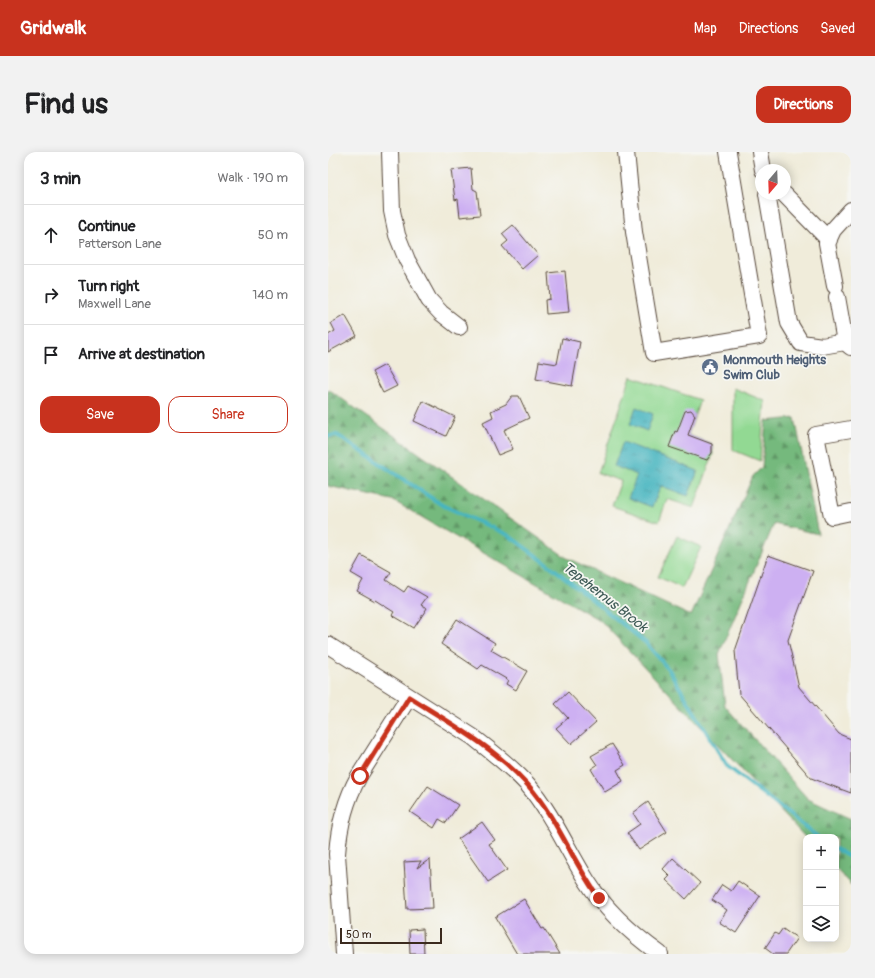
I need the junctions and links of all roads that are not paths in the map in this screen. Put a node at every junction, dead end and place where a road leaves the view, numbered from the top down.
1 (390, 152) edge
2 (626, 152) edge
3 (728, 152) edge
4 (760, 152) edge
5 (762, 164) edge
6 (768, 200) edge
7 (790, 200) edge
8 (851, 210) edge
9 (829, 240) junction
10 (459, 327) dead end
11 (848, 345) edge
12 (851, 429) edge
13 (851, 512) edge
14 (328, 645) edge
15 (409, 697) junction
16 (344, 954) edge
17 (660, 954) edge

1 - 10 street
2 - 3 street
4 - 5 street
6 - 11 street
7 - 9 street
8 - 9 street
9 - 11 street
12 - 13 street
14 - 15 street
15 - 16 street
15 - 17 street

